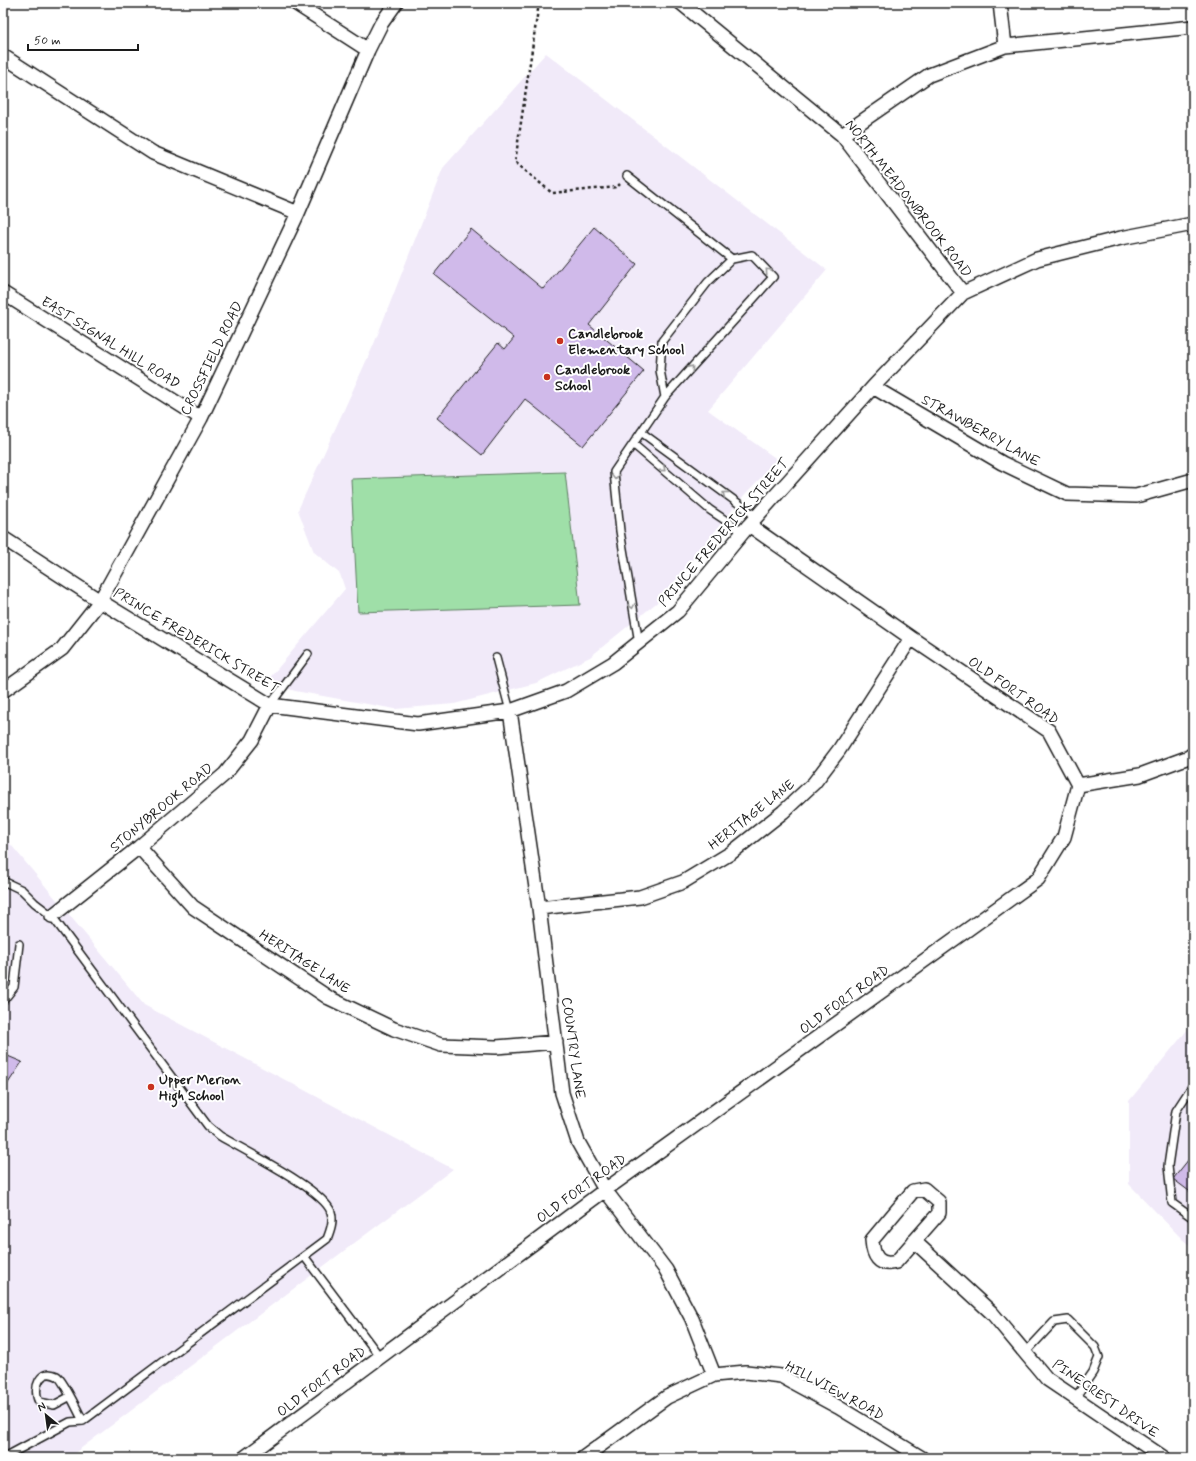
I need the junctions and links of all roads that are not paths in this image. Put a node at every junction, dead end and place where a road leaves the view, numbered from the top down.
1 (295, 3) edge
2 (396, 3) edge
3 (681, 3) edge
4 (1000, 3) edge
5 (1193, 27) edge
6 (1005, 46) junction
7 (368, 50) junction
8 (3, 56) edge
9 (842, 135) junction
10 (627, 176) road end
11 (298, 213) junction
12 (1193, 224) edge
13 (732, 259) junction
14 (3, 293) edge
15 (963, 293) junction
16 (873, 387) junction
17 (665, 397) junction
18 (201, 418) junction
19 (641, 432) junction
20 (633, 444) junction
21 (1193, 480) edge
22 (750, 525) junction
23 (3, 538) edge
24 (100, 600) junction
25 (910, 638) junction
26 (639, 643) junction
27 (308, 654) dead end
28 (496, 658) dead end
29 (3, 691) edge
30 (270, 705) junction
31 (510, 711) junction
32 (1193, 754) edge
33 (1078, 785) junction
34 (139, 847) junction
35 (3, 881) edge
36 (539, 908) junction
37 (52, 916) junction
38 (19, 944) dead end
39 (3, 1001) edge
40 (556, 1042) junction
41 (1193, 1085) edge
42 (605, 1190) junction
43 (1193, 1218) edge
44 (914, 1241) junction
45 (304, 1256) junction
46 (1025, 1352) junction
47 (380, 1357) junction
48 (714, 1375) junction
49 (70, 1397) junction
50 (1075, 1398) junction
51 (83, 1421) junction
52 (3, 1458) edge
53 (244, 1458) edge
54 (583, 1458) edge
55 (922, 1458) edge
56 (1164, 1458) edge

1 - 7 street
2 - 7 street, CROSSFIELD ROAD
3 - 9 street, NORTH MEADOWBROOK ROAD
4 - 6 street
5 - 6 street
6 - 9 street
7 - 11 street, CROSSFIELD ROAD
8 - 11 street
9 - 15 street, NORTH MEADOWBROOK ROAD
10 - 13 lane
11 - 18 street, CROSSFIELD ROAD
12 - 15 street, PRINCE FREDERICK STREET
13 - 17 lane
17 -> 13 lane
14 - 18 street, EAST SIGNAL HILL ROAD
15 - 16 street, PRINCE FREDERICK STREET
16 - 21 street, STRAWBERRY LANE
16 - 22 street, PRINCE FREDERICK STREET
17 - 19 lane
18 - 24 street, CROSSFIELD ROAD
19 - 20 lane
22 -> 19 lane
20 -> 22 lane
20 -> 26 lane
22 - 25 street, OLD FORT ROAD
22 - 26 street, PRINCE FREDERICK STREET
23 - 24 street, PRINCE FREDERICK STREET
24 - 29 street, CROSSFIELD ROAD
24 - 30 street, PRINCE FREDERICK STREET
25 - 33 street, OLD FORT ROAD
25 - 36 street, HERITAGE LANE
26 - 31 street, PRINCE FREDERICK STREET
27 - 30 lane
28 - 31 lane
30 - 31 street, PRINCE FREDERICK STREET
30 - 34 street, STONYBROOK ROAD
31 - 36 street, COUNTRY LANE
32 - 33 street
33 - 42 street, OLD FORT ROAD
34 - 37 street, STONYBROOK ROAD
34 - 40 street, HERITAGE LANE
35 - 37 lane
36 - 40 street, COUNTRY LANE
37 - 45 lane
38 - 39 lane
40 - 42 street, COUNTRY LANE
41 - 43 lane
42 - 47 street, OLD FORT ROAD
42 - 48 street, COUNTRY LANE
44 - 44 street
44 - 46 street, PINECREST DRIVE
45 - 47 lane
45 - 51 lane
46 - 50 street, PINECREST DRIVE
46 - 50 lane
47 - 53 street, OLD FORT ROAD
48 - 54 street, HILLVIEW ROAD
48 - 55 street, HILLVIEW ROAD
49 - 49 lane
49 - 51 lane
50 - 56 street, PINECREST DRIVE
51 - 52 lane

